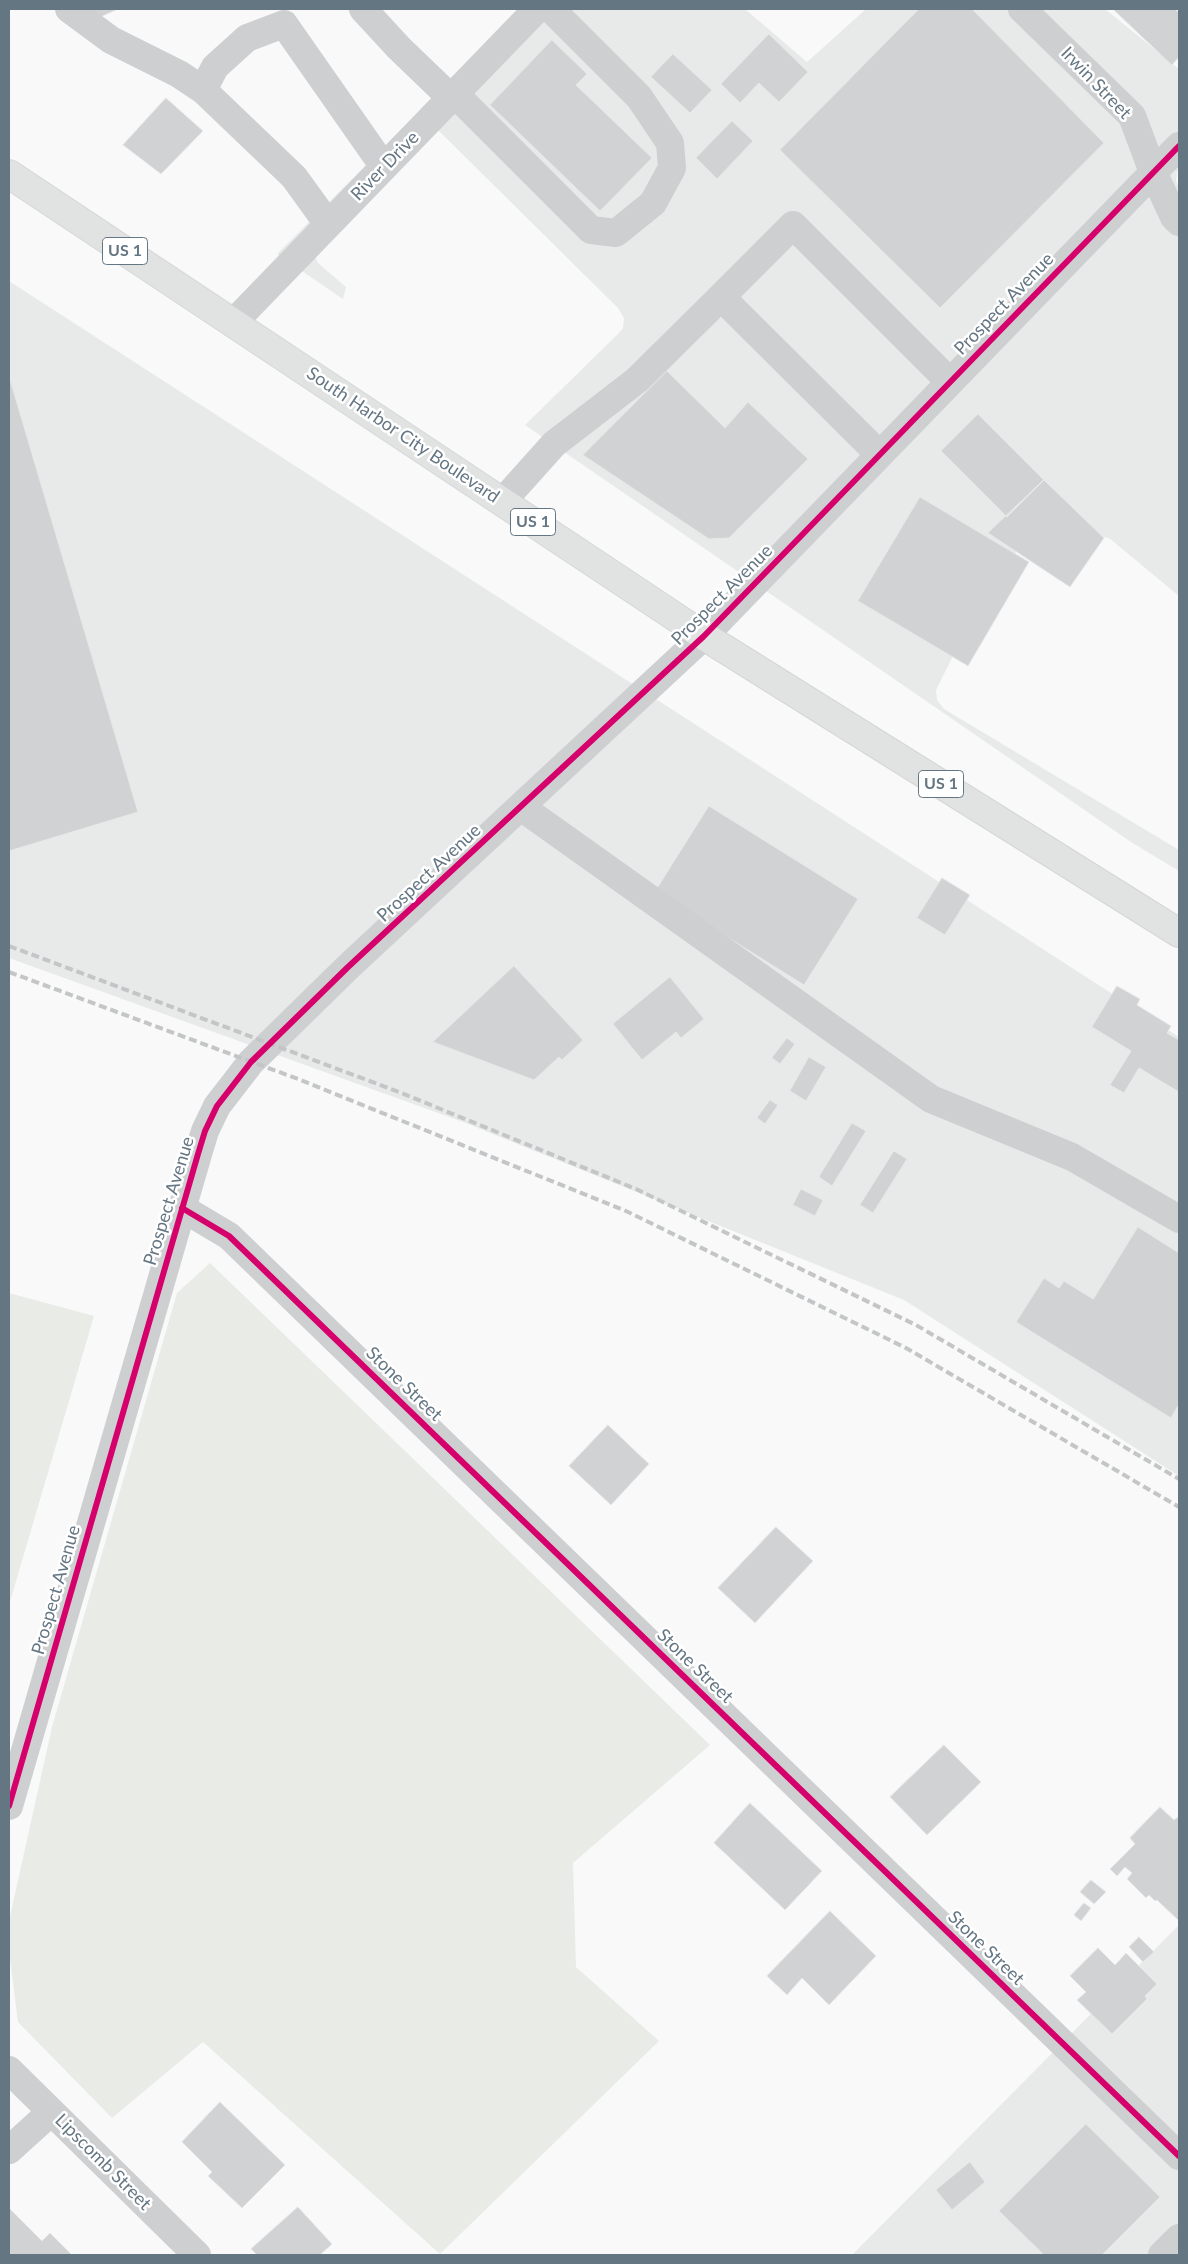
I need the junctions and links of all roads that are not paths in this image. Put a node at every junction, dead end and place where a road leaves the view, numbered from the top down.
1 (69, 9) edge
2 (363, 9) edge
3 (539, 9) edge
4 (1022, 9) edge
5 (203, 90) junction
6 (453, 96) junction
7 (1179, 146) edge
8 (384, 167) junction
9 (1153, 172) junction
10 (9, 174) edge
11 (1179, 222) edge
12 (328, 224) junction
13 (721, 298) junction
14 (233, 323) junction
15 (950, 382) junction
16 (879, 454) junction
17 (502, 502) junction
18 (704, 636) junction
19 (521, 807) junction
20 (1179, 933) edge
21 (182, 1208) junction
22 (1179, 1220) edge
23 (9, 1806) edge
24 (9, 2070) edge
25 (51, 2112) junction
26 (9, 2150) edge
27 (1179, 2156) edge
28 (1179, 2238) edge
29 (196, 2255) edge
30 (1162, 2255) edge

1 - 5 street
2 - 6 street
3 - 6 street, River Drive
3 - 6 street
4 - 9 street, Irwin Street
5 - 8 street
5 - 12 street
6 - 8 street, River Drive
7 - 9 street, Prospect Avenue
8 - 12 street, River Drive
9 - 11 street, Irwin Street
9 - 15 street, Prospect Avenue
10 - 14 main road, South Harbor City Boulevard / US 1
12 - 14 street, River Drive
13 - 15 street
13 - 16 street
13 - 17 street
14 - 17 main road, South Harbor City Boulevard / US 1
15 - 16 street, Prospect Avenue
16 - 18 street, Prospect Avenue
17 - 18 main road, South Harbor City Boulevard / US 1
18 - 19 street, Prospect Avenue
18 - 20 main road, South Harbor City Boulevard / US 1
19 - 21 street, Prospect Avenue
19 - 22 street
21 - 23 street, Prospect Avenue
21 - 27 street, Stone Street
24 - 25 street, Lipscomb Street
25 - 26 street
25 - 29 street, Lipscomb Street
28 - 30 street

